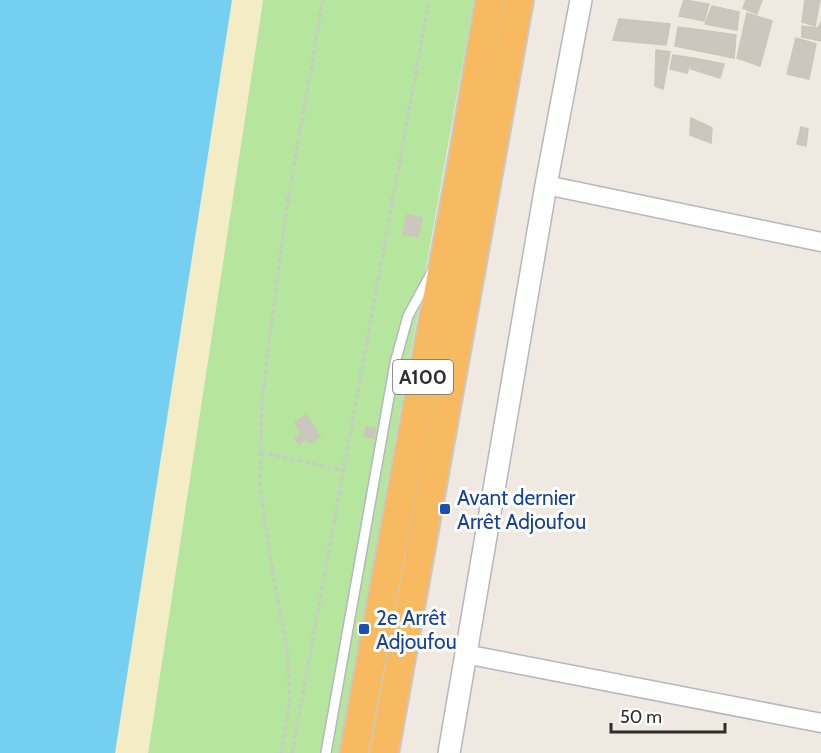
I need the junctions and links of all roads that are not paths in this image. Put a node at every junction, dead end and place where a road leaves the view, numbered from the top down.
1 (490, 0) edge
2 (519, 0) edge
3 (581, 0) edge
4 (546, 185) junction
5 (821, 242) edge
6 (446, 249) junction
7 (465, 654) junction
8 (821, 723) edge
9 (326, 753) edge
10 (354, 753) edge
11 (384, 753) edge
12 (449, 753) edge

1 - 6 highway, A100
2 - 11 highway, A100
3 - 4 street
4 - 5 street
4 - 7 street
6 - 9 lane
6 - 10 highway, A100
7 - 8 street
7 - 12 street

